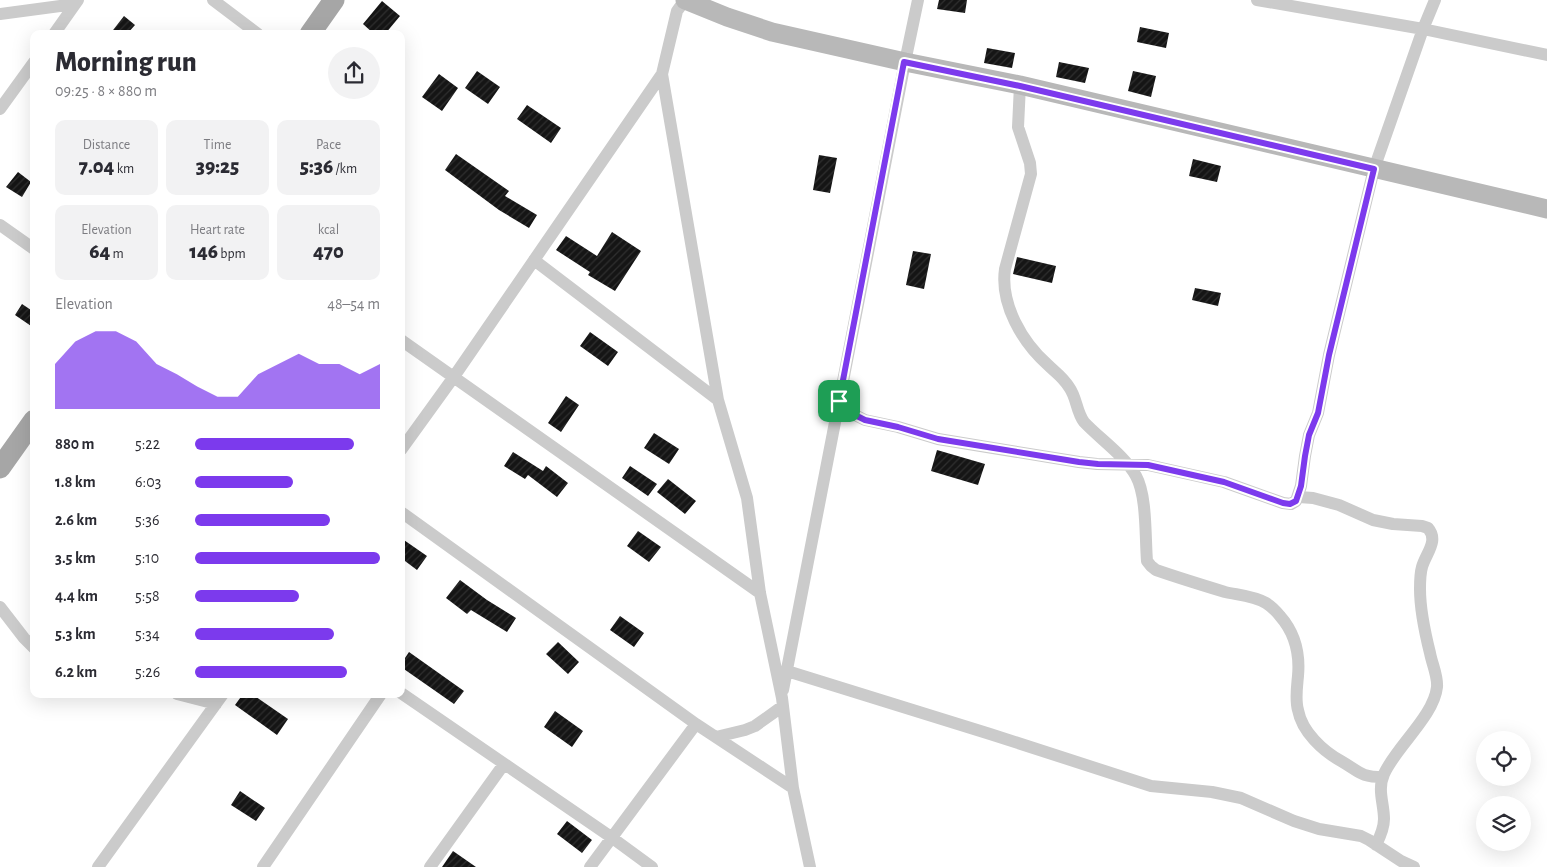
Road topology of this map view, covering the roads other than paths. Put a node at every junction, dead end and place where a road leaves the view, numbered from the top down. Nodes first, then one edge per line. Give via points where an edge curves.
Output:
1 (213, 0) edge
2 (334, 0) edge
3 (685, 0) edge
4 (707, 0) edge
5 (918, 0) edge
6 (1257, 0) edge
7 (1435, 0) edge
8 (77, 2) edge
9 (0, 14) edge
10 (726, 18) junction
11 (1423, 29) junction
12 (57, 30) edge
13 (253, 30) edge
14 (313, 30) edge
15 (1547, 55) edge
16 (904, 62) junction
17 (30, 68) edge
18 (662, 74) junction
19 (1020, 86) junction
20 (0, 109) edge
21 (1374, 169) junction
22 (1547, 210) edge
23 (0, 225) edge
24 (30, 247) edge
25 (534, 260) junction
26 (405, 343) edge
27 (453, 378) junction
28 (718, 400) junction
29 (839, 401) junction
30 (30, 425) edge
31 (405, 444) edge
32 (1127, 463) junction
33 (1, 465) edge
34 (1299, 497) junction
35 (405, 515) edge
36 (760, 593) junction
37 (0, 607) edge
38 (30, 644) edge
39 (787, 671) junction
40 (405, 696) edge
41 (378, 698) edge
42 (220, 699) edge
43 (782, 702) junction
44 (696, 724) junction
45 (716, 737) junction
46 (504, 764) junction
47 (1383, 777) junction
48 (793, 788) junction
49 (611, 837) junction
50 (1376, 844) junction
51 (98, 867) edge
52 (263, 867) edge
53 (430, 867) edge
54 (590, 867) edge
55 (652, 867) edge
56 (810, 867) edge
57 (1414, 867) edge

1 - 13 street
2 - 14 main road
3 - 10 main road
3 - 18 street via 677,11
4 - 10 main road
5 - 16 street
6 - 11 street
7 - 11 street
8 - 9 street
8 - 12 street
10 - 16 main road via 772,32
11 - 15 street
11 - 21 street
16 - 19 main road
16 - 29 street
17 - 20 street
18 - 25 street
18 - 28 street
19 - 21 main road
19 - 32 street via 1018,127 1032,169 1003,283 1011,311 1028,344 1071,388 1084,422
21 - 22 main road
21 - 34 street via 1318,413 1309,435
23 - 24 street
25 - 27 street
25 - 28 street
26 - 27 street
27 - 31 street
27 - 36 street
28 - 36 street via 747,498
29 - 32 street via 865,420 938,439 1079,462
29 - 39 street
30 - 33 main road
32 - 34 street via 1215,480 1283,503 1290,504
32 - 47 street via 1136,476 1144,502 1147,561 1150,566 1258,600 1274,609 1297,646 1297,708 1304,726 1322,748 1358,773
34 - 47 street via 1339,505 1373,520 1422,526 1428,528 1433,536 1422,567 1420,596 1438,685 1429,707
35 - 44 street
36 - 43 street
37 - 38 street
39 - 43 street
39 - 50 street via 1151,786 1242,798 1294,821 1361,836
40 - 46 street
41 - 52 street
42 - 51 street
43 - 45 street via 755,726
43 - 48 street
44 - 45 street
44 - 49 street
45 - 48 street
46 - 49 street
46 - 53 street
47 - 50 street via 1380,788 1384,821
48 - 56 street
49 - 54 street
49 - 55 street
50 - 57 street

